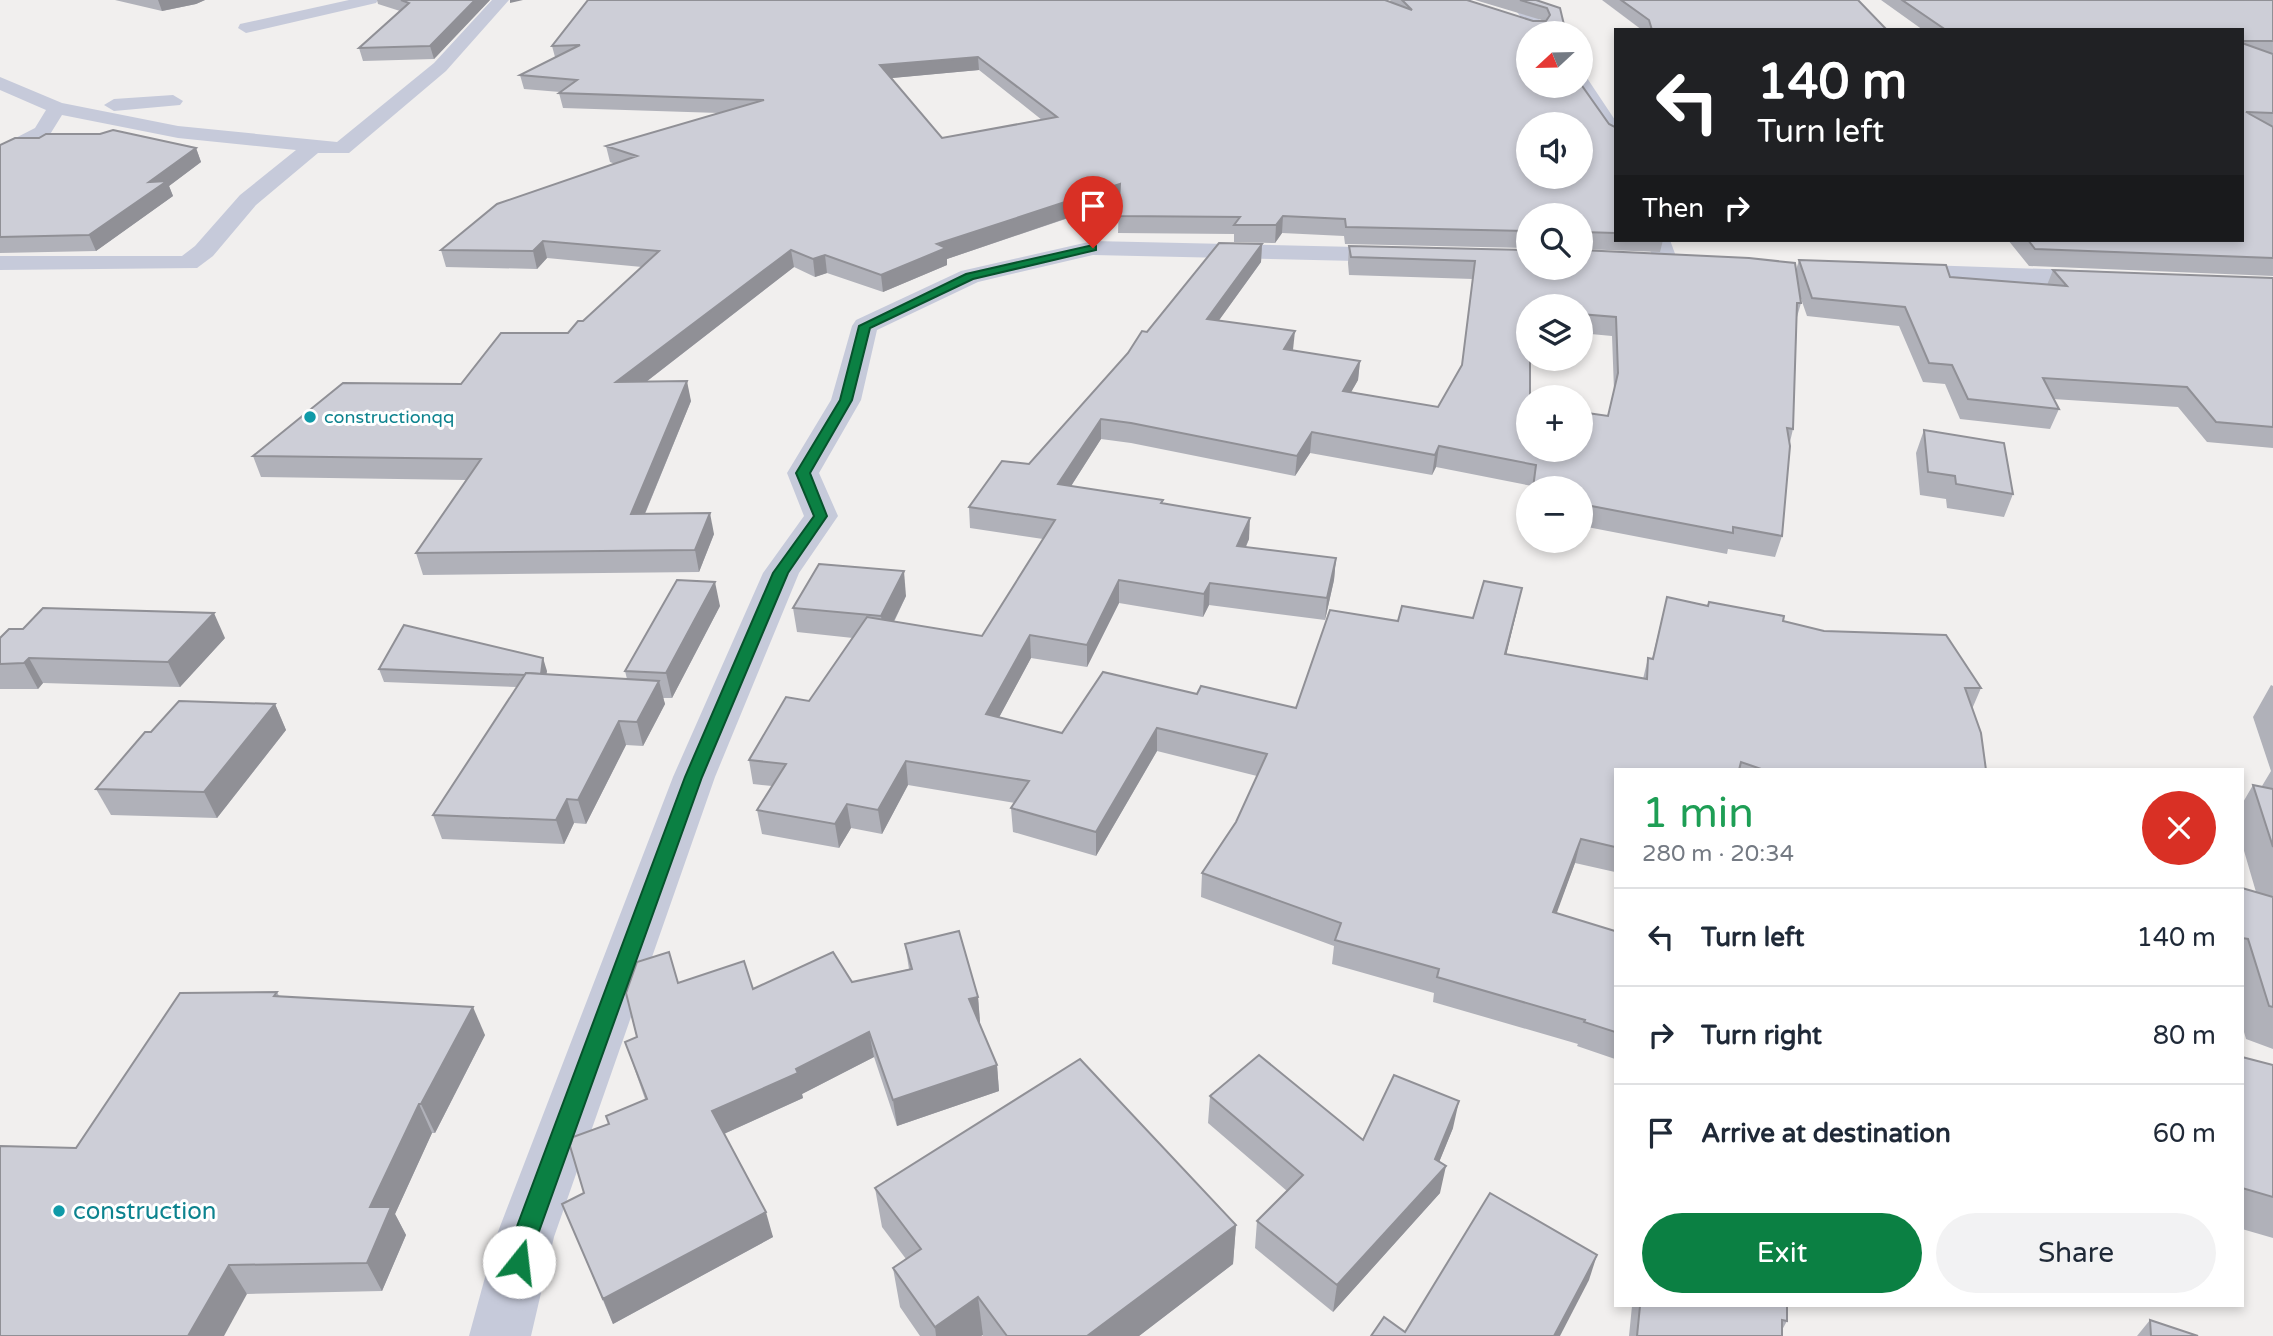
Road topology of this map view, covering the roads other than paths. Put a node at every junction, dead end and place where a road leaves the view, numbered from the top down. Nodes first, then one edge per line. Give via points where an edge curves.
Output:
1 (370, 0) edge
2 (502, 0) edge
3 (1516, 0) edge
4 (1513, 19) edge
5 (1518, 21) edge
6 (1533, 21) edge
7 (246, 27) dead end
8 (0, 83) edge
9 (1591, 98) edge
10 (173, 102) dead end
11 (12, 108) dead end
12 (57, 108) junction
13 (1614, 133) edge
14 (314, 146) junction
15 (0, 154) edge
16 (1670, 255) edge
17 (1433, 256) edge
18 (1636, 261) edge
19 (0, 263) edge
20 (1873, 271) edge
21 (2121, 280) edge
22 (500, 1336) edge

1 - 7 street
2 - 14 street via 440,67 342,149
3 - 6 street
4 - 5 street
8 - 12 street
9 - 13 street
10 - 12 street
11 - 12 street
12 - 14 street via 178,132
12 - 15 street via 42,132
14 - 19 street via 248,200 188,263
16 - 18 street
17 - 22 street via 1093,248 970,276 865,326 846,400 803,473 821,516 781,573 694,777 525,1237
20 - 21 street

